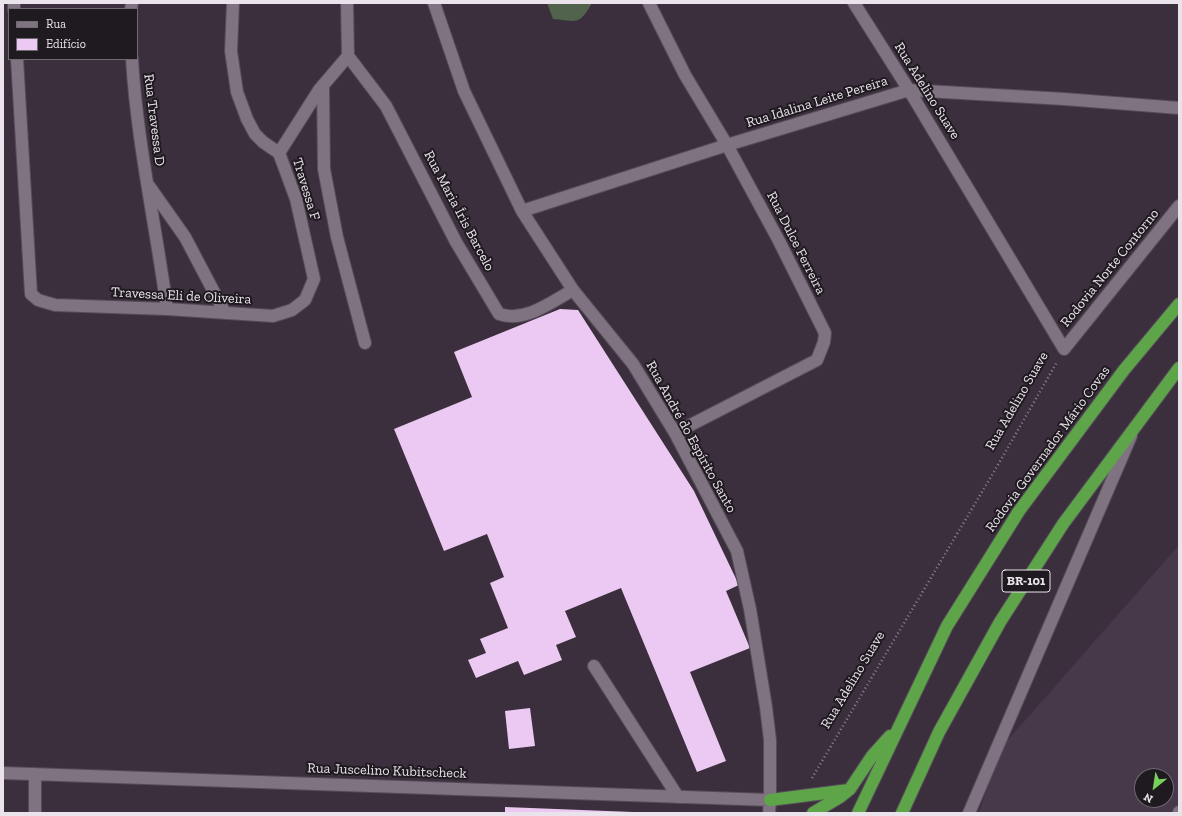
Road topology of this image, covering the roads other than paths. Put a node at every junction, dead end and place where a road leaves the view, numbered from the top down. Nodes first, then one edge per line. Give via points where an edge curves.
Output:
1 (233, 3) edge
2 (347, 3) edge
3 (434, 3) edge
4 (650, 3) edge
5 (854, 3) edge
6 (348, 56) junction
7 (17, 60) edge
8 (132, 60) edge
9 (323, 85) junction
10 (909, 90) junction
11 (1179, 108) edge
12 (727, 145) junction
13 (279, 154) junction
14 (147, 184) junction
15 (1179, 206) edge
16 (522, 211) junction
17 (314, 279) joint
18 (573, 290) junction
19 (1179, 304) edge
20 (167, 310) junction
21 (225, 313) junction
22 (365, 343) dead end
23 (1064, 349) joint
24 (1179, 368) edge
25 (1137, 422) junction
26 (675, 433) junction
27 (594, 666) dead end
28 (899, 726) junction
29 (3, 773) edge
30 (35, 774) junction
31 (850, 790) junction
32 (678, 797) junction
33 (770, 800) junction
34 (35, 813) edge
35 (769, 813) edge
36 (813, 813) edge
37 (858, 813) edge
38 (902, 813) edge
39 (969, 813) edge

1 - 13 street, Travessa F via 231,51 236,92 255,134
2 - 6 street
3 - 16 street, Rua André do Espírito Santo via 464,91
4 - 12 street, Rua Dulce Ferreira via 685,75
5 - 10 street, Rua Adelino Suave
6 - 9 street
6 - 18 street, Rua Maria Íris Barcelo via 386,106 456,242 499,314 518,317
7 - 20 street, Travessa Eli de Oliveira via 32,294 38,300 55,305
8 - 14 street, Rua Travessa D
9 - 13 street
9 - 22 street via 324,169 337,237
10 - 11 street, Rua Idalina Leite Pereira
10 - 12 street, Rua Idalina Leite Pereira
10 - 23 street, Rua Adelino Suave
12 - 16 street, Rua Idalina Leite Pereira
12 - 26 street, Rua Dulce Ferreira via 825,333 824,342 817,360
13 - 17 street, Travessa F via 296,199
14 - 20 street, Rua Travessa D
14 - 21 street, Rua Travessa D via 185,237
15 - 23 street, Rodovia Norte Contorno
16 - 18 street, Rua André do Espírito Santo
17 - 21 street, Travessa Eli de Oliveira via 305,300 292,310 273,316
18 - 26 street, Rua André do Espírito Santo via 633,364
19 - 28 highway, Rodovia Governador Mário Covas / BR-101 via 1124,370 1019,511 947,626
20 - 21 street, Travessa Eli de Oliveira
24 - 25 highway, BR-101
25 - 38 highway, BR-101 via 1063,524 1000,622 939,732
25 - 39 street
26 - 33 street, Rua André do Espírito Santo via 737,550 750,608 766,707 770,740
27 - 32 street
28 - 31 highway via 872,756
28 - 37 highway, Rodovia Governador Mário Covas / BR-101
29 - 30 street, Rua Juscelino Kubitscheck
30 - 32 street, Rua Juscelino Kubitscheck
30 - 34 street
31 - 33 highway
31 - 36 highway
32 - 33 street, Rua Juscelino Kubitscheck
33 - 35 street, Rua André do Espírito Santo

